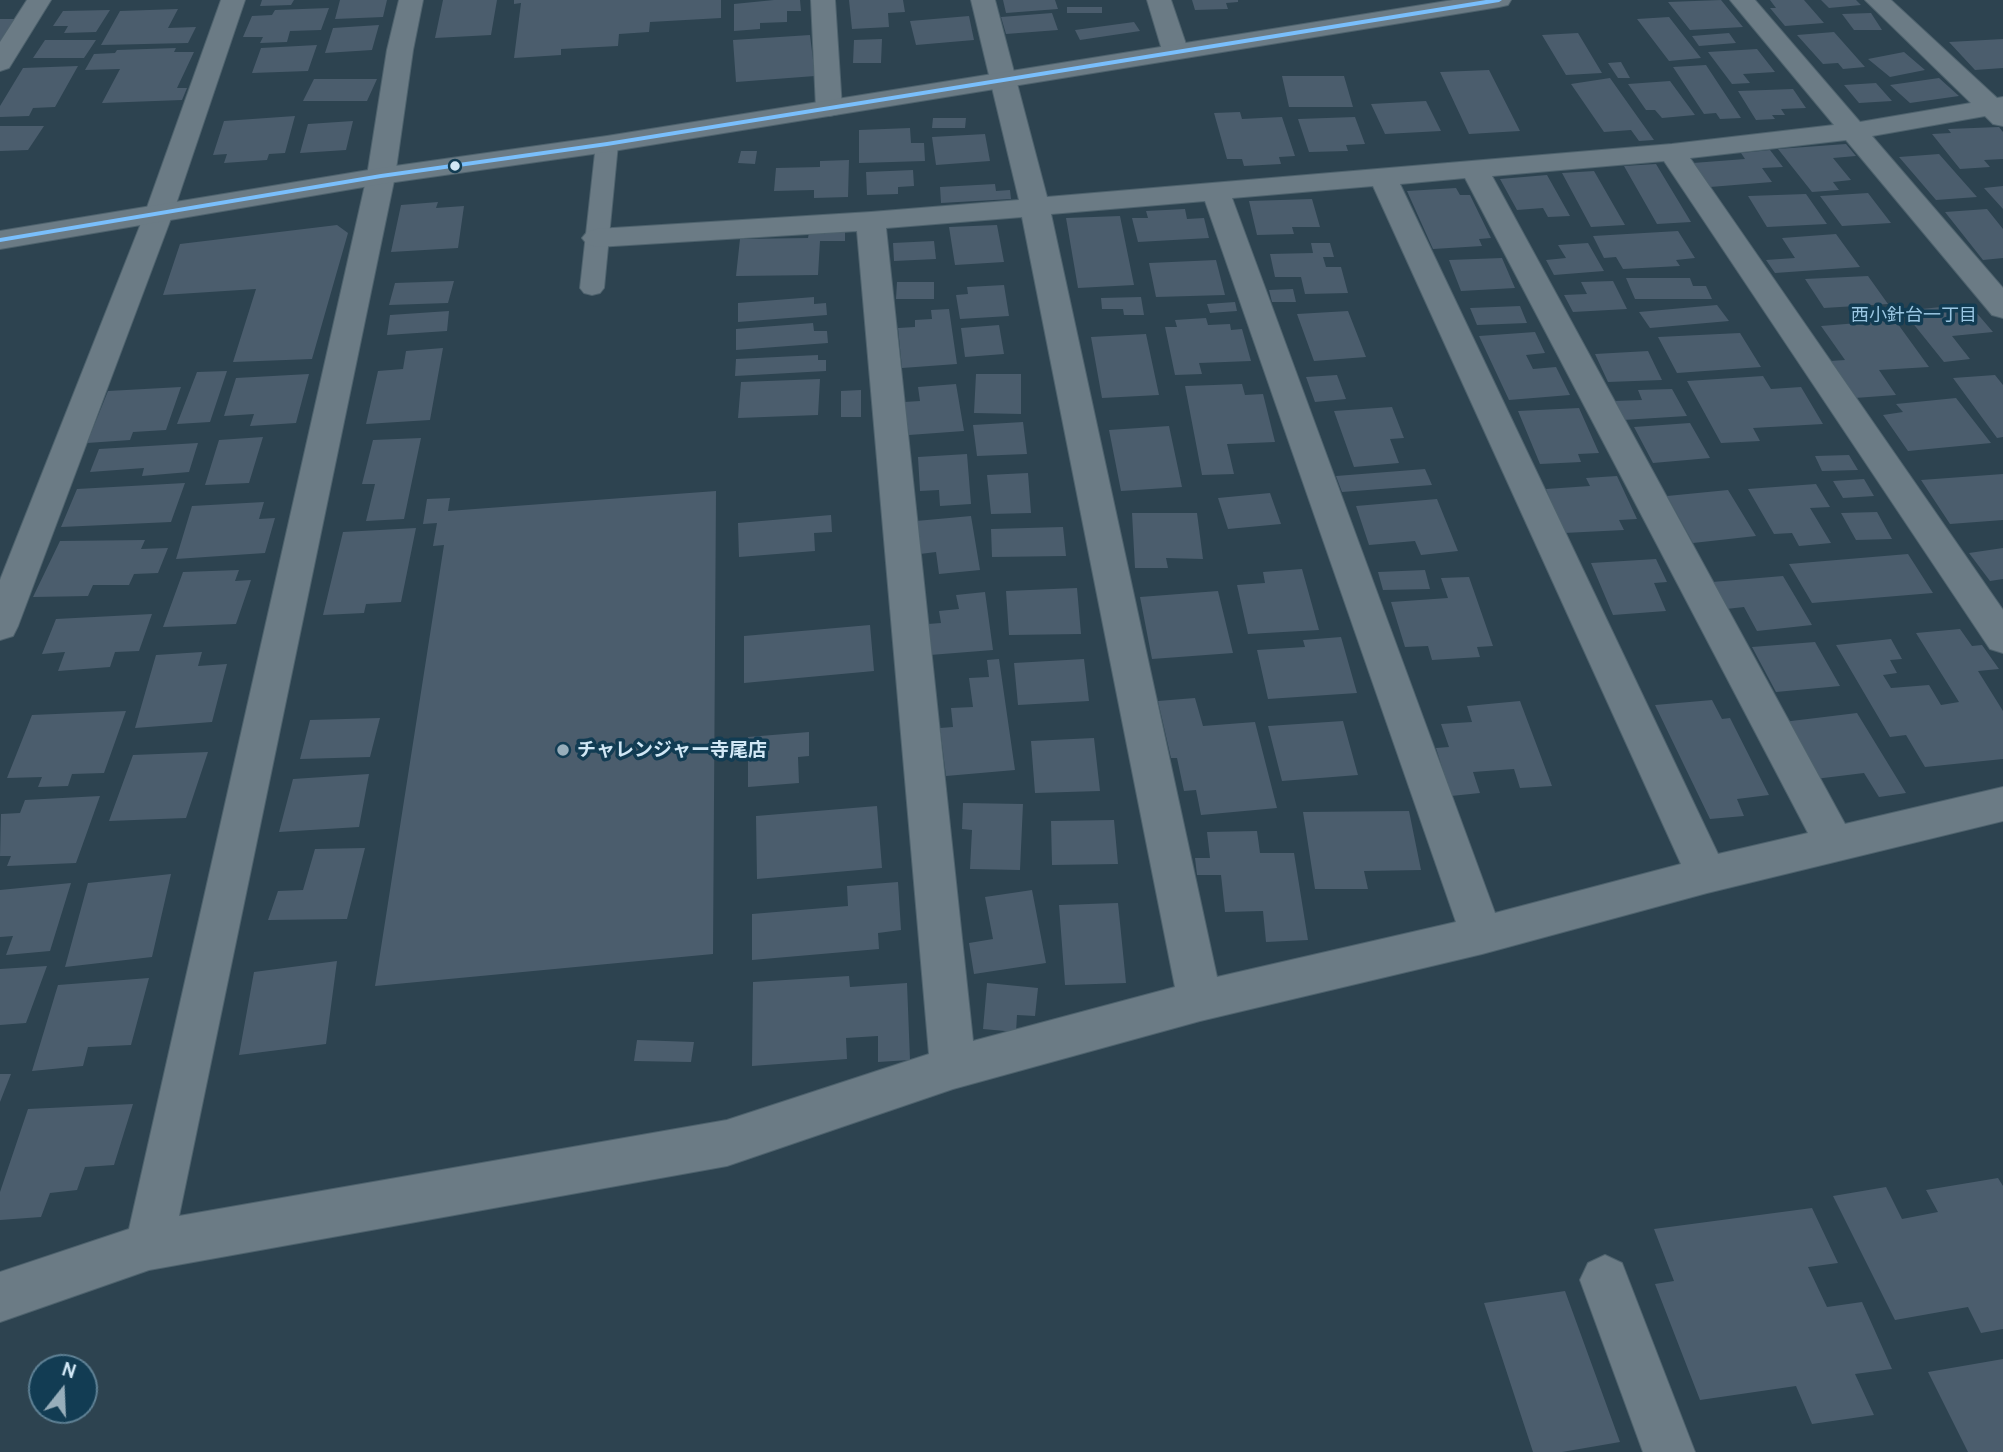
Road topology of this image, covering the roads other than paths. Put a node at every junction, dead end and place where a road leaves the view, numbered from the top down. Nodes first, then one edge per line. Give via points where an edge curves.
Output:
1 (39, 0) edge
2 (233, 0) edge
3 (411, 0) edge
4 (823, 0) edge
5 (984, 0) edge
6 (1159, 0) edge
7 (1499, 0) edge
8 (1742, 0) edge
9 (1877, 0) edge
10 (1175, 50) junction
11 (0, 63) edge
12 (1001, 79) junction
13 (830, 108) junction
14 (1999, 110) edge
15 (1856, 131) junction
16 (607, 144) junction
17 (1672, 152) junction
18 (1474, 169) junction
19 (381, 176) junction
20 (1382, 178) junction
21 (1215, 190) junction
22 (1035, 208) junction
23 (159, 213) junction
24 (872, 221) junction
25 (597, 238) junction
26 (0, 240) edge
27 (592, 288) dead end
28 (2003, 307) edge
29 (0, 625) edge
30 (2003, 639) edge
31 (2003, 804) edge
32 (1835, 844) junction
33 (1707, 875) junction
34 (1482, 935) junction
35 (1200, 1001) junction
36 (953, 1068) junction
37 (149, 1246) junction
38 (1605, 1280) dead end
39 (0, 1297) edge
40 (1669, 1452) edge

1 - 11 street
2 - 23 street
3 - 19 street
4 - 13 street
5 - 12 street
6 - 10 street
7 - 10 street
8 - 15 street
9 - 14 street
10 - 12 street
12 - 13 street
12 - 22 street
13 - 16 street
14 - 15 street
15 - 17 street
15 - 28 street
16 - 19 street
16 - 25 lane
17 - 18 street
17 - 30 street
18 - 20 street
18 - 32 street
19 - 23 street
19 - 37 street
20 - 21 street
20 - 33 street
21 - 22 street
21 - 34 street
22 - 24 street
22 - 35 street
23 - 26 street
23 - 29 street
24 - 25 street
24 - 36 street
25 - 27 lane
31 - 32 street
32 - 33 street
33 - 34 street
34 - 35 street
35 - 36 street
36 - 37 street via 727,1143
37 - 39 street
38 - 40 street

